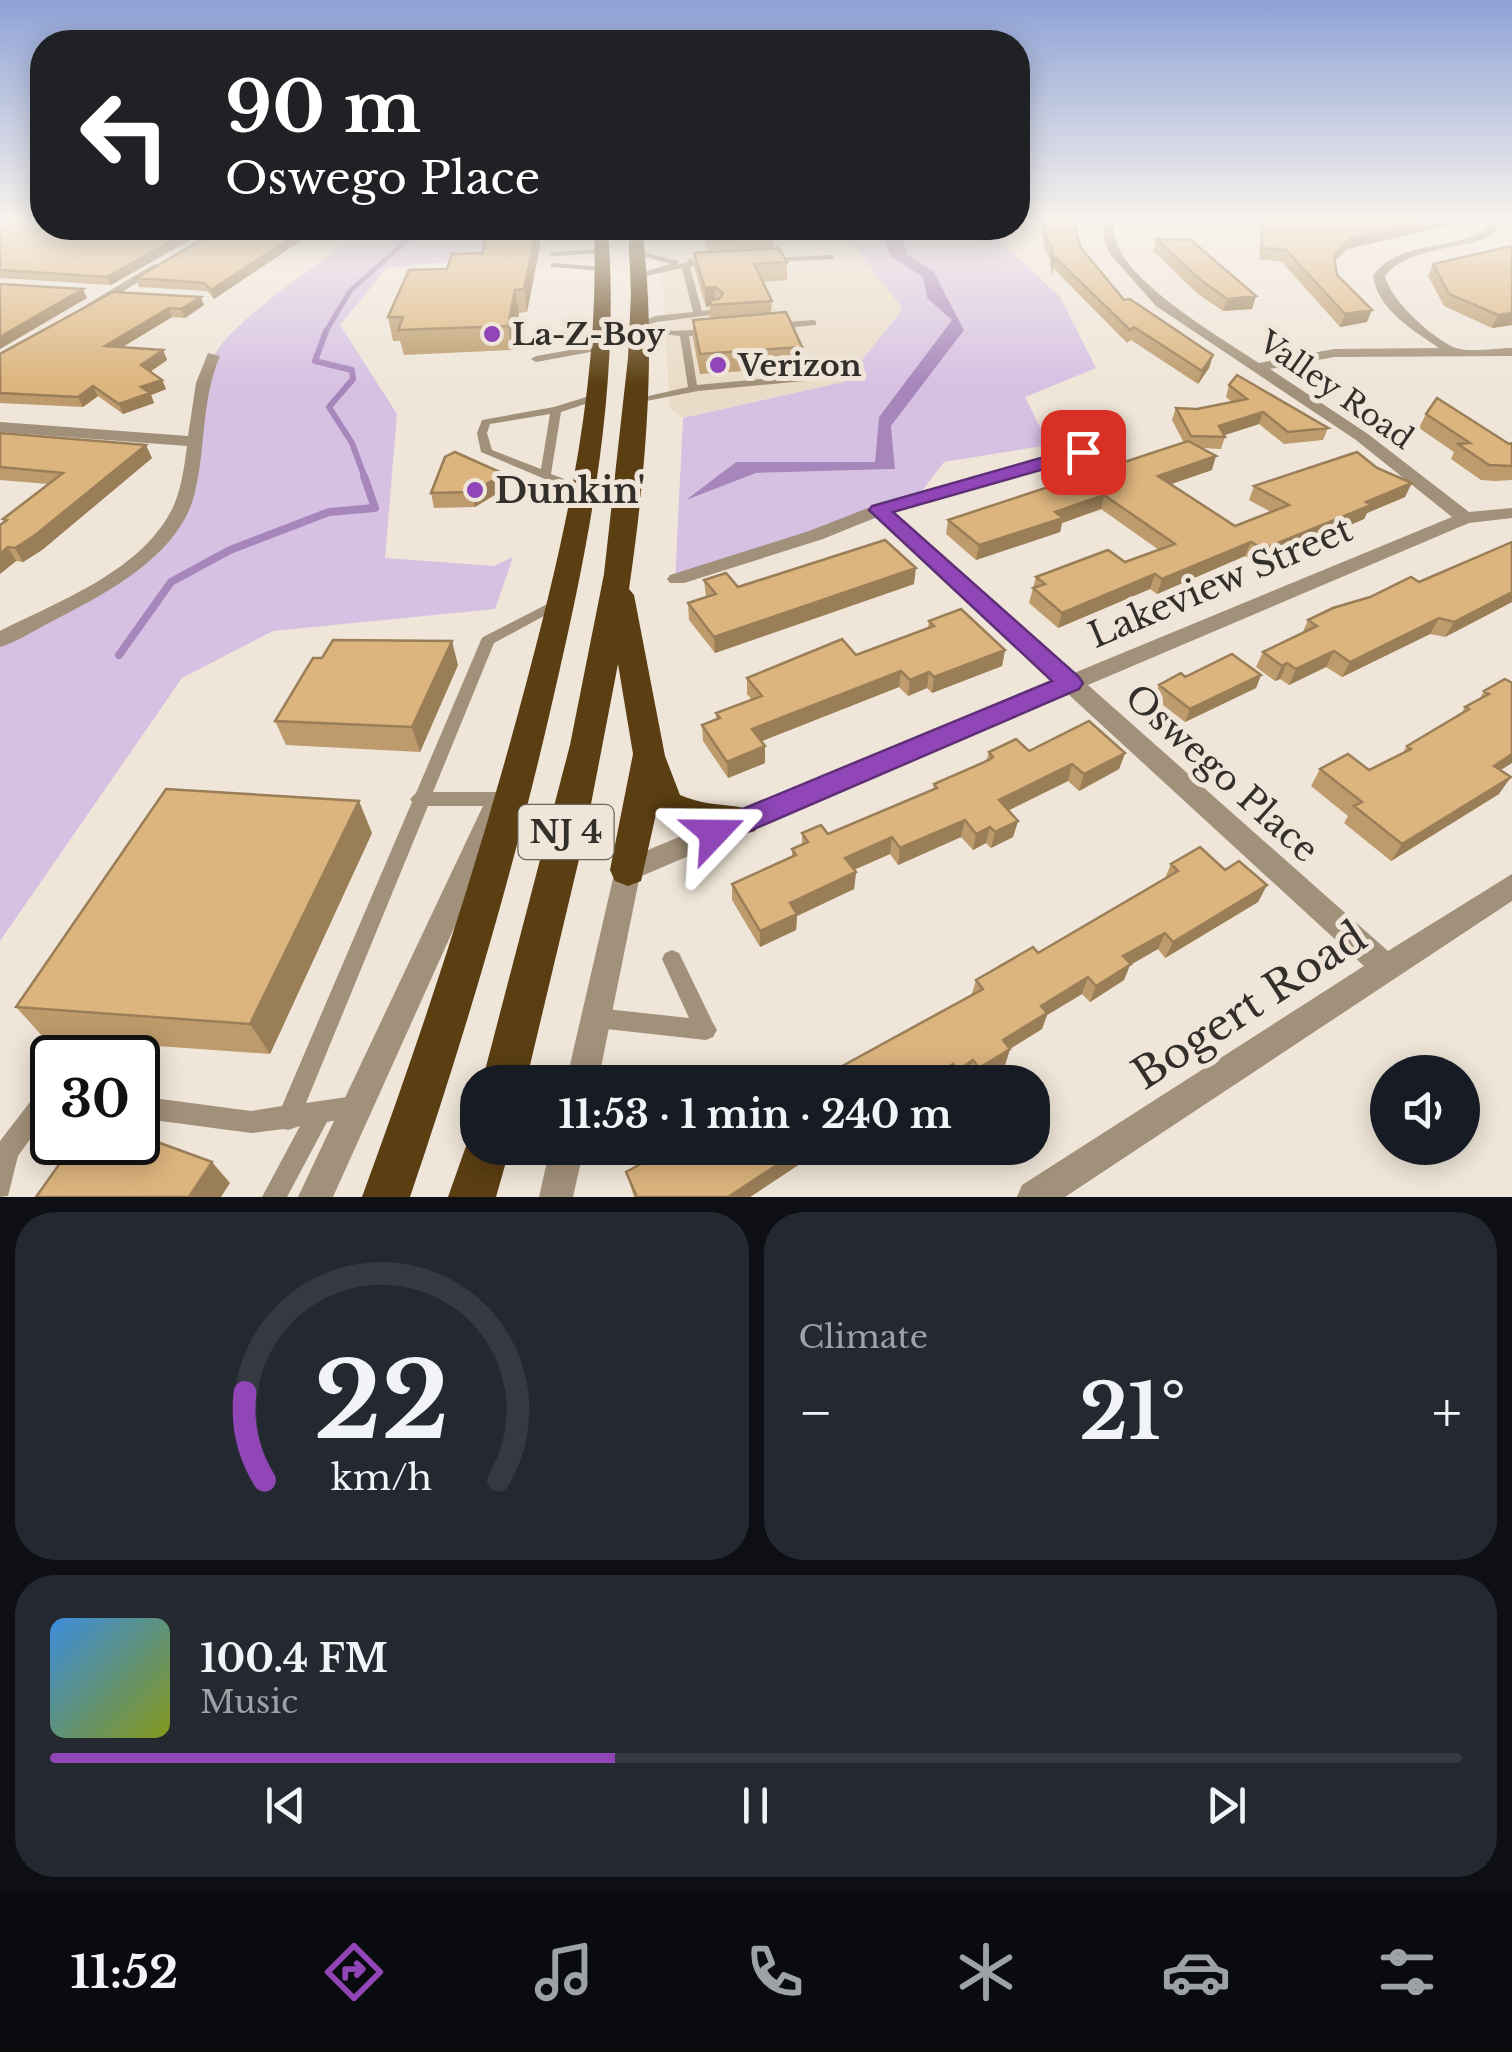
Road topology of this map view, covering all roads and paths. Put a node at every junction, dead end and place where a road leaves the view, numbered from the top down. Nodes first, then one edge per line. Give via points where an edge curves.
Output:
1 (145, 274) edge
2 (604, 274) edge
3 (647, 274) edge
4 (688, 274) edge
5 (1131, 274) edge
6 (1378, 274) edge
7 (640, 276) joint
8 (95, 291) dead end
9 (114, 292) junction
10 (132, 294) edge
11 (81, 311) edge
12 (716, 312) edge
13 (698, 314) junction
14 (812, 323) dead end
15 (639, 326) junction
16 (758, 328) edge
17 (722, 330) edge
18 (684, 334) junction
19 (604, 347) junction
20 (1454, 352) junction
21 (1512, 352) edge
22 (214, 356) dead end
23 (536, 359) dead end
24 (1259, 367) junction
25 (827, 372) dead end
26 (693, 389) junction
27 (600, 396) junction
28 (636, 402) junction
29 (556, 410) junction
30 (0, 426) edge
31 (1106, 435) dead end
32 (197, 442) junction
33 (546, 473) junction
34 (586, 492) junction
35 (879, 510) junction
36 (1512, 512) edge
37 (1465, 518) junction
38 (617, 578) junction
39 (677, 579) dead end
40 (562, 600) junction
41 (0, 640) edge
42 (1070, 683) junction
43 (531, 727) junction
44 (649, 754) junction
45 (419, 798) junction
46 (498, 800) junction
47 (743, 821) junction
48 (628, 870) junction
49 (1512, 886) edge
50 (672, 959) dead end
51 (1386, 967) junction
52 (596, 1018) junction
53 (508, 1065) edge
54 (586, 1065) edge
55 (356, 1107) junction
56 (160, 1110) edge
57 (320, 1112) junction
58 (288, 1119) junction
59 (30, 1121) edge
60 (481, 1165) edge
61 (563, 1165) edge
62 (0, 1188) edge
63 (274, 1197) edge
64 (315, 1197) edge
65 (386, 1197) edge
66 (472, 1197) edge
67 (556, 1197) edge
68 (1034, 1197) edge

1 - 9 street
2 - 19 highway, NJ 4
3 - 7 lane
4 - 13 lane
5 - 24 street, Valley Road via 1179,318
6 - 20 street via 1386,300
7 - 15 highway, NJ 4
8 - 9 street
9 - 10 street
9 - 11 street
12 - 13 lane
13 - 15 lane
14 - 16 lane
15 - 18 lane
15 - 28 highway, NJ 4
17 - 18 lane
18 - 26 lane
19 - 23 lane
19 - 27 highway, NJ 4
20 - 21 street
20 - 24 street via 1334,353
22 - 32 street via 201,388
24 - 37 street, Valley Road
25 - 26 lane
26 - 28 lane
27 - 29 lane
27 - 34 highway, NJ 4
28 - 38 highway, NJ 4
29 - 33 lane
29 - 33 lane via 486,422 482,433 487,452
30 - 32 street
31 - 35 street via 1117,442
32 - 41 street via 186,500 158,540 99,585
33 - 34 lane
34 - 40 highway, NJ 4
35 - 39 street
35 - 42 street, Oswego Place
36 - 37 street, Lakeview Street
37 - 42 street, Lakeview Street
38 - 44 highway
38 - 53 highway, NJ 4 via 554,893
40 - 43 highway, NJ 4
40 - 45 lane via 488,640
42 - 47 street, Lakeview Street
42 - 51 street, Oswego Place
43 - 46 highway
43 - 65 highway, NJ 4 via 426,1085
44 - 47 highway via 666,804 702,820
44 - 48 highway
45 - 46 lane
45 - 58 lane
46 - 55 street
47 - 48 street, Lakeview Street
48 - 52 street
49 - 51 street, Bogert Road
50 - 52 lane via 706,1030
51 - 68 street, Bogert Road
52 - 54 street
55 - 57 lane
55 - 64 street
56 - 58 lane via 251,1122
57 - 58 lane
57 - 63 lane
59 - 62 lane via 7,1151
60 - 66 highway
61 - 67 street

